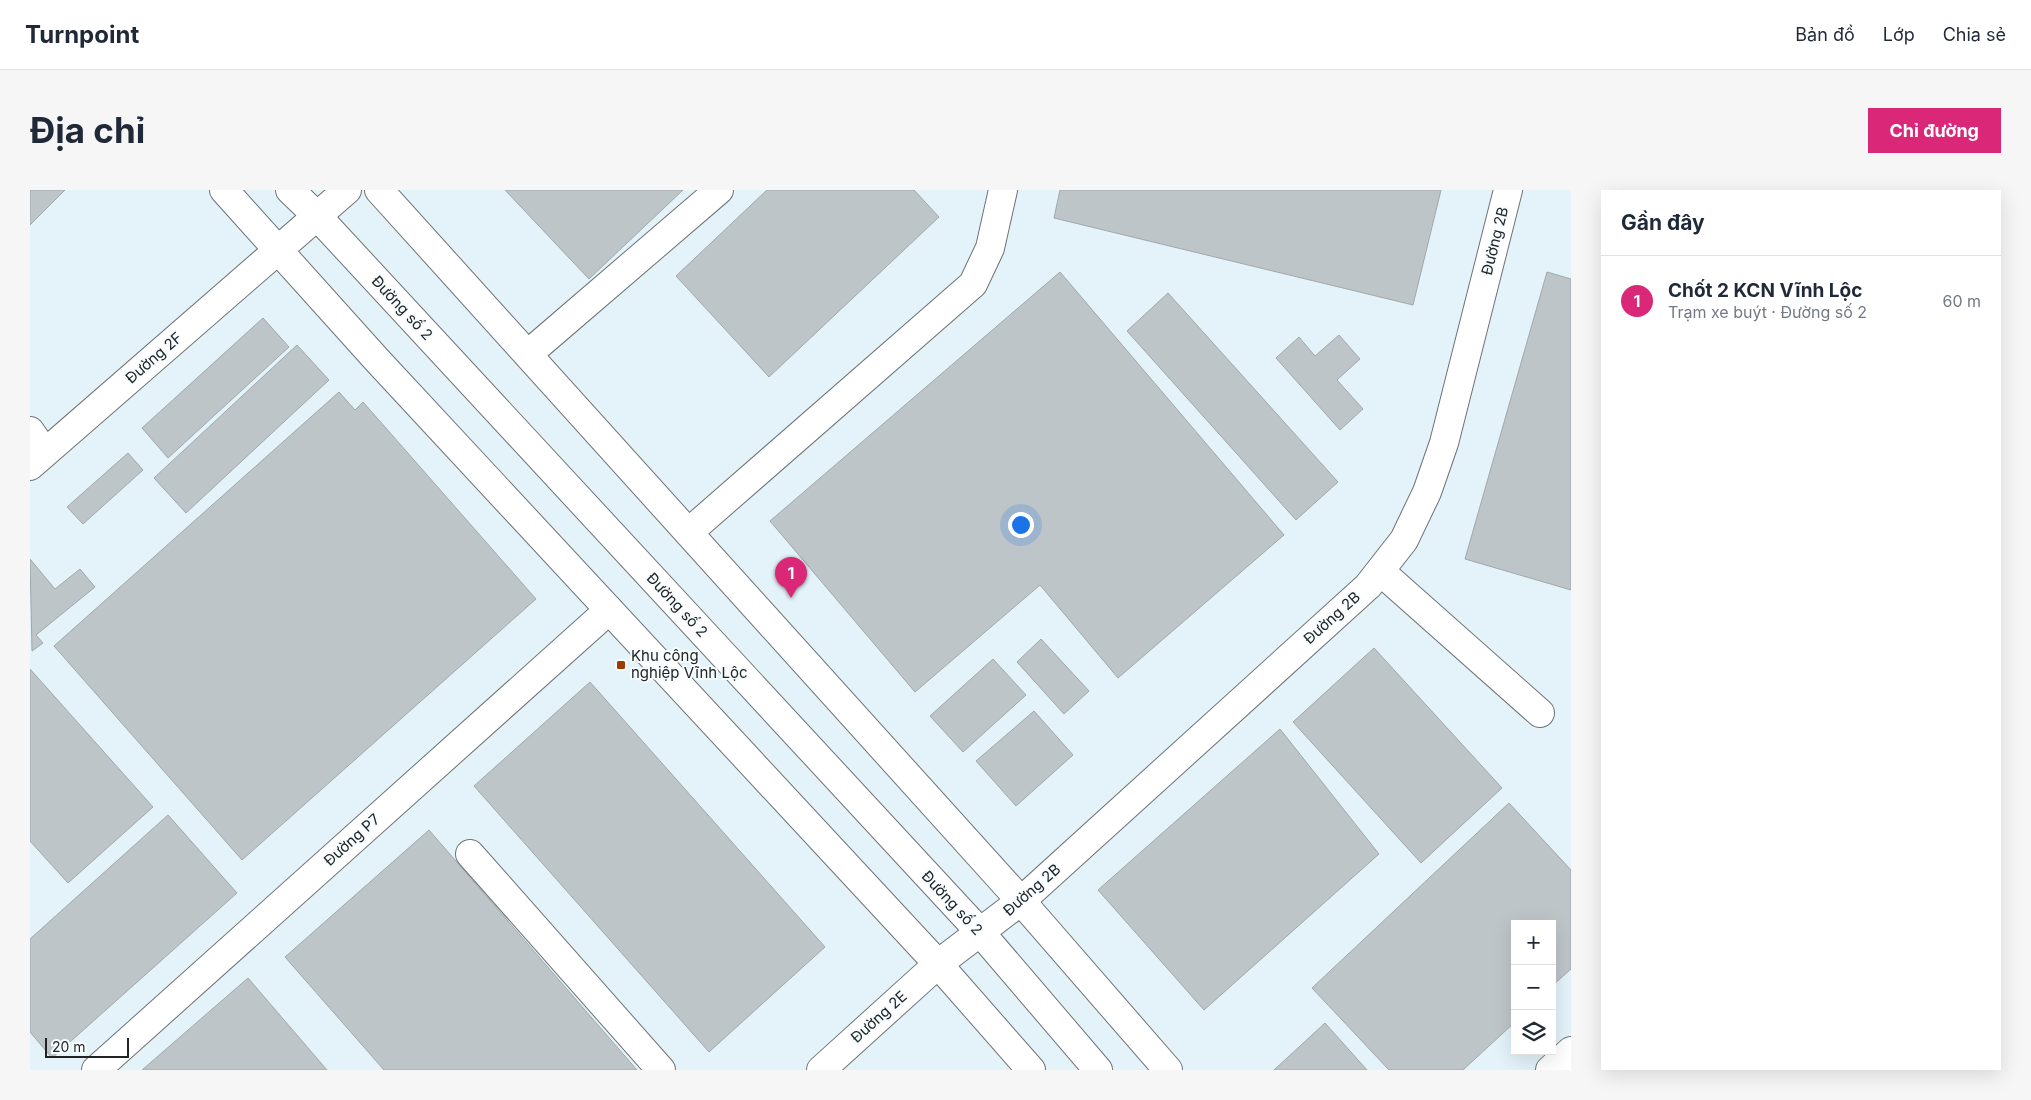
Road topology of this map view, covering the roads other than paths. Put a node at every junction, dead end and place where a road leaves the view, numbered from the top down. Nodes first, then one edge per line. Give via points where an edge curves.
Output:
1 (224, 190) edge
2 (290, 190) edge
3 (347, 190) edge
4 (379, 190) edge
5 (719, 190) edge
6 (1004, 190) edge
7 (1508, 190) edge
8 (318, 217) junction
9 (279, 250) junction
10 (528, 354) junction
11 (35, 450) edge
12 (689, 532) junction
13 (1380, 570) junction
14 (609, 610) junction
15 (1540, 713) dead end
16 (470, 854) dead end
17 (1021, 901) junction
18 (980, 932) junction
19 (938, 964) junction
20 (1571, 1051) edge
21 (96, 1070) edge
22 (661, 1070) edge
23 (821, 1070) edge
24 (1031, 1070) edge
25 (1098, 1070) edge
26 (1168, 1070) edge
27 (1550, 1070) edge

1 - 9 main road
2 - 8 main road, Đường số 2
3 - 8 main road, Đường 2F
4 - 10 main road
5 - 10 main road
6 - 12 main road via 990,248 973,284
7 - 13 main road, Đường 2B via 1444,443 1427,492 1404,540
8 - 9 main road, Đường 2F
8 - 18 main road, Đường số 2
9 - 11 main road, Đường 2F
9 - 14 main road
10 - 12 main road
12 - 17 main road
13 - 15 main road
13 - 17 main road, Đường 2B via 1368,586
14 - 19 main road
14 - 21 main road, Đường P7
16 - 22 main road
17 - 18 main road, Đường 2B
17 - 26 main road
18 - 19 main road, Đường 2B
18 - 25 main road, Đường số 2
19 - 23 main road, Đường 2E
19 - 24 main road
20 - 27 main road

